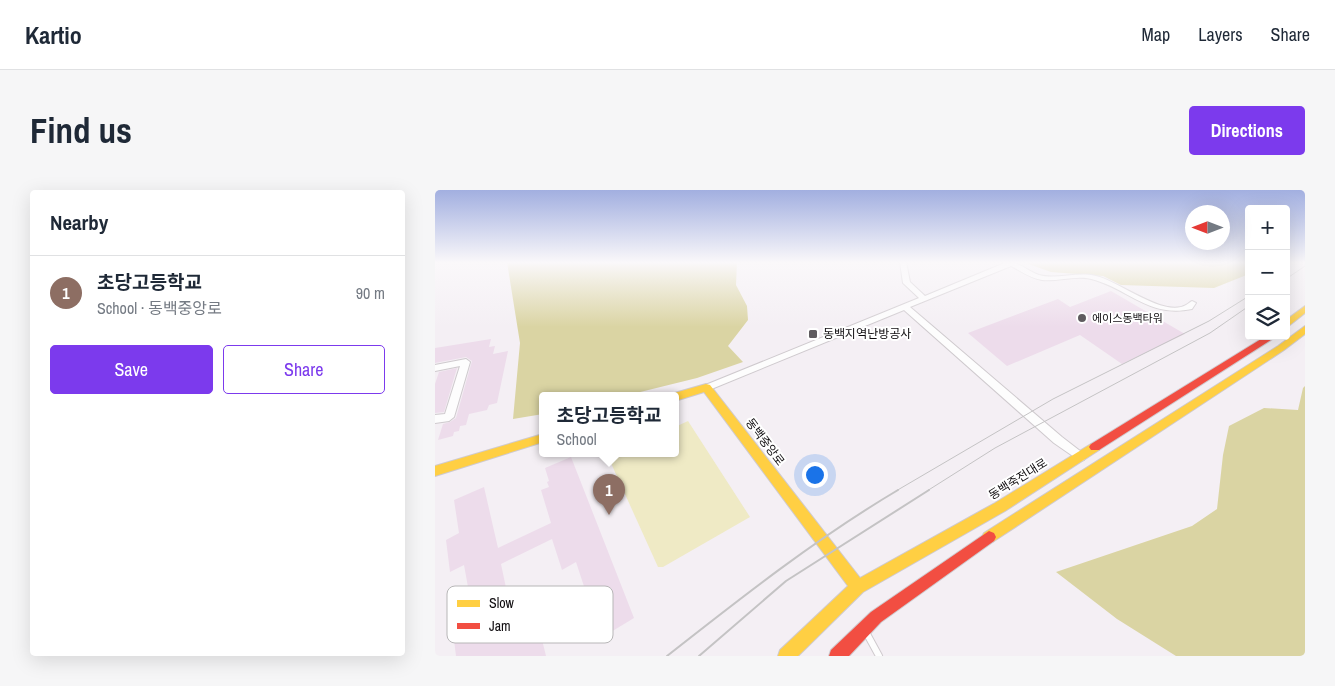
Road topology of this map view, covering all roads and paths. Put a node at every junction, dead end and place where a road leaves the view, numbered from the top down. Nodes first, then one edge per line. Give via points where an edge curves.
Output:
1 (908, 284) edge
2 (961, 284) edge
3 (1110, 284) edge
4 (924, 299) junction
5 (1192, 303) dead end
6 (905, 307) junction
7 (1305, 308) edge
8 (1290, 321) edge
9 (1305, 329) edge
10 (1267, 340) edge
11 (435, 368) edge
12 (706, 388) junction
13 (679, 396) edge
14 (435, 420) edge
15 (539, 439) edge
16 (1080, 457) junction
17 (435, 471) edge
18 (858, 587) junction
19 (864, 629) junction
20 (786, 656) edge
21 (837, 656) edge
22 (879, 656) edge

1 - 4 street
2 - 4 street
3 - 5 street via 1152,306 1178,311
4 - 6 street
6 - 12 street
6 - 16 street
7 - 8 main road
9 - 19 main road via 1281,348 1014,519 876,617
10 - 16 main road, 동백죽전대로
11 - 14 street via 466,362 449,416
12 - 13 main road
12 - 18 main road, 동백중앙로
15 - 17 main road
16 - 18 main road, 동백죽전대로 via 1000,507
18 - 20 main road, 동백죽전대로
19 - 21 main road
19 - 22 lane

